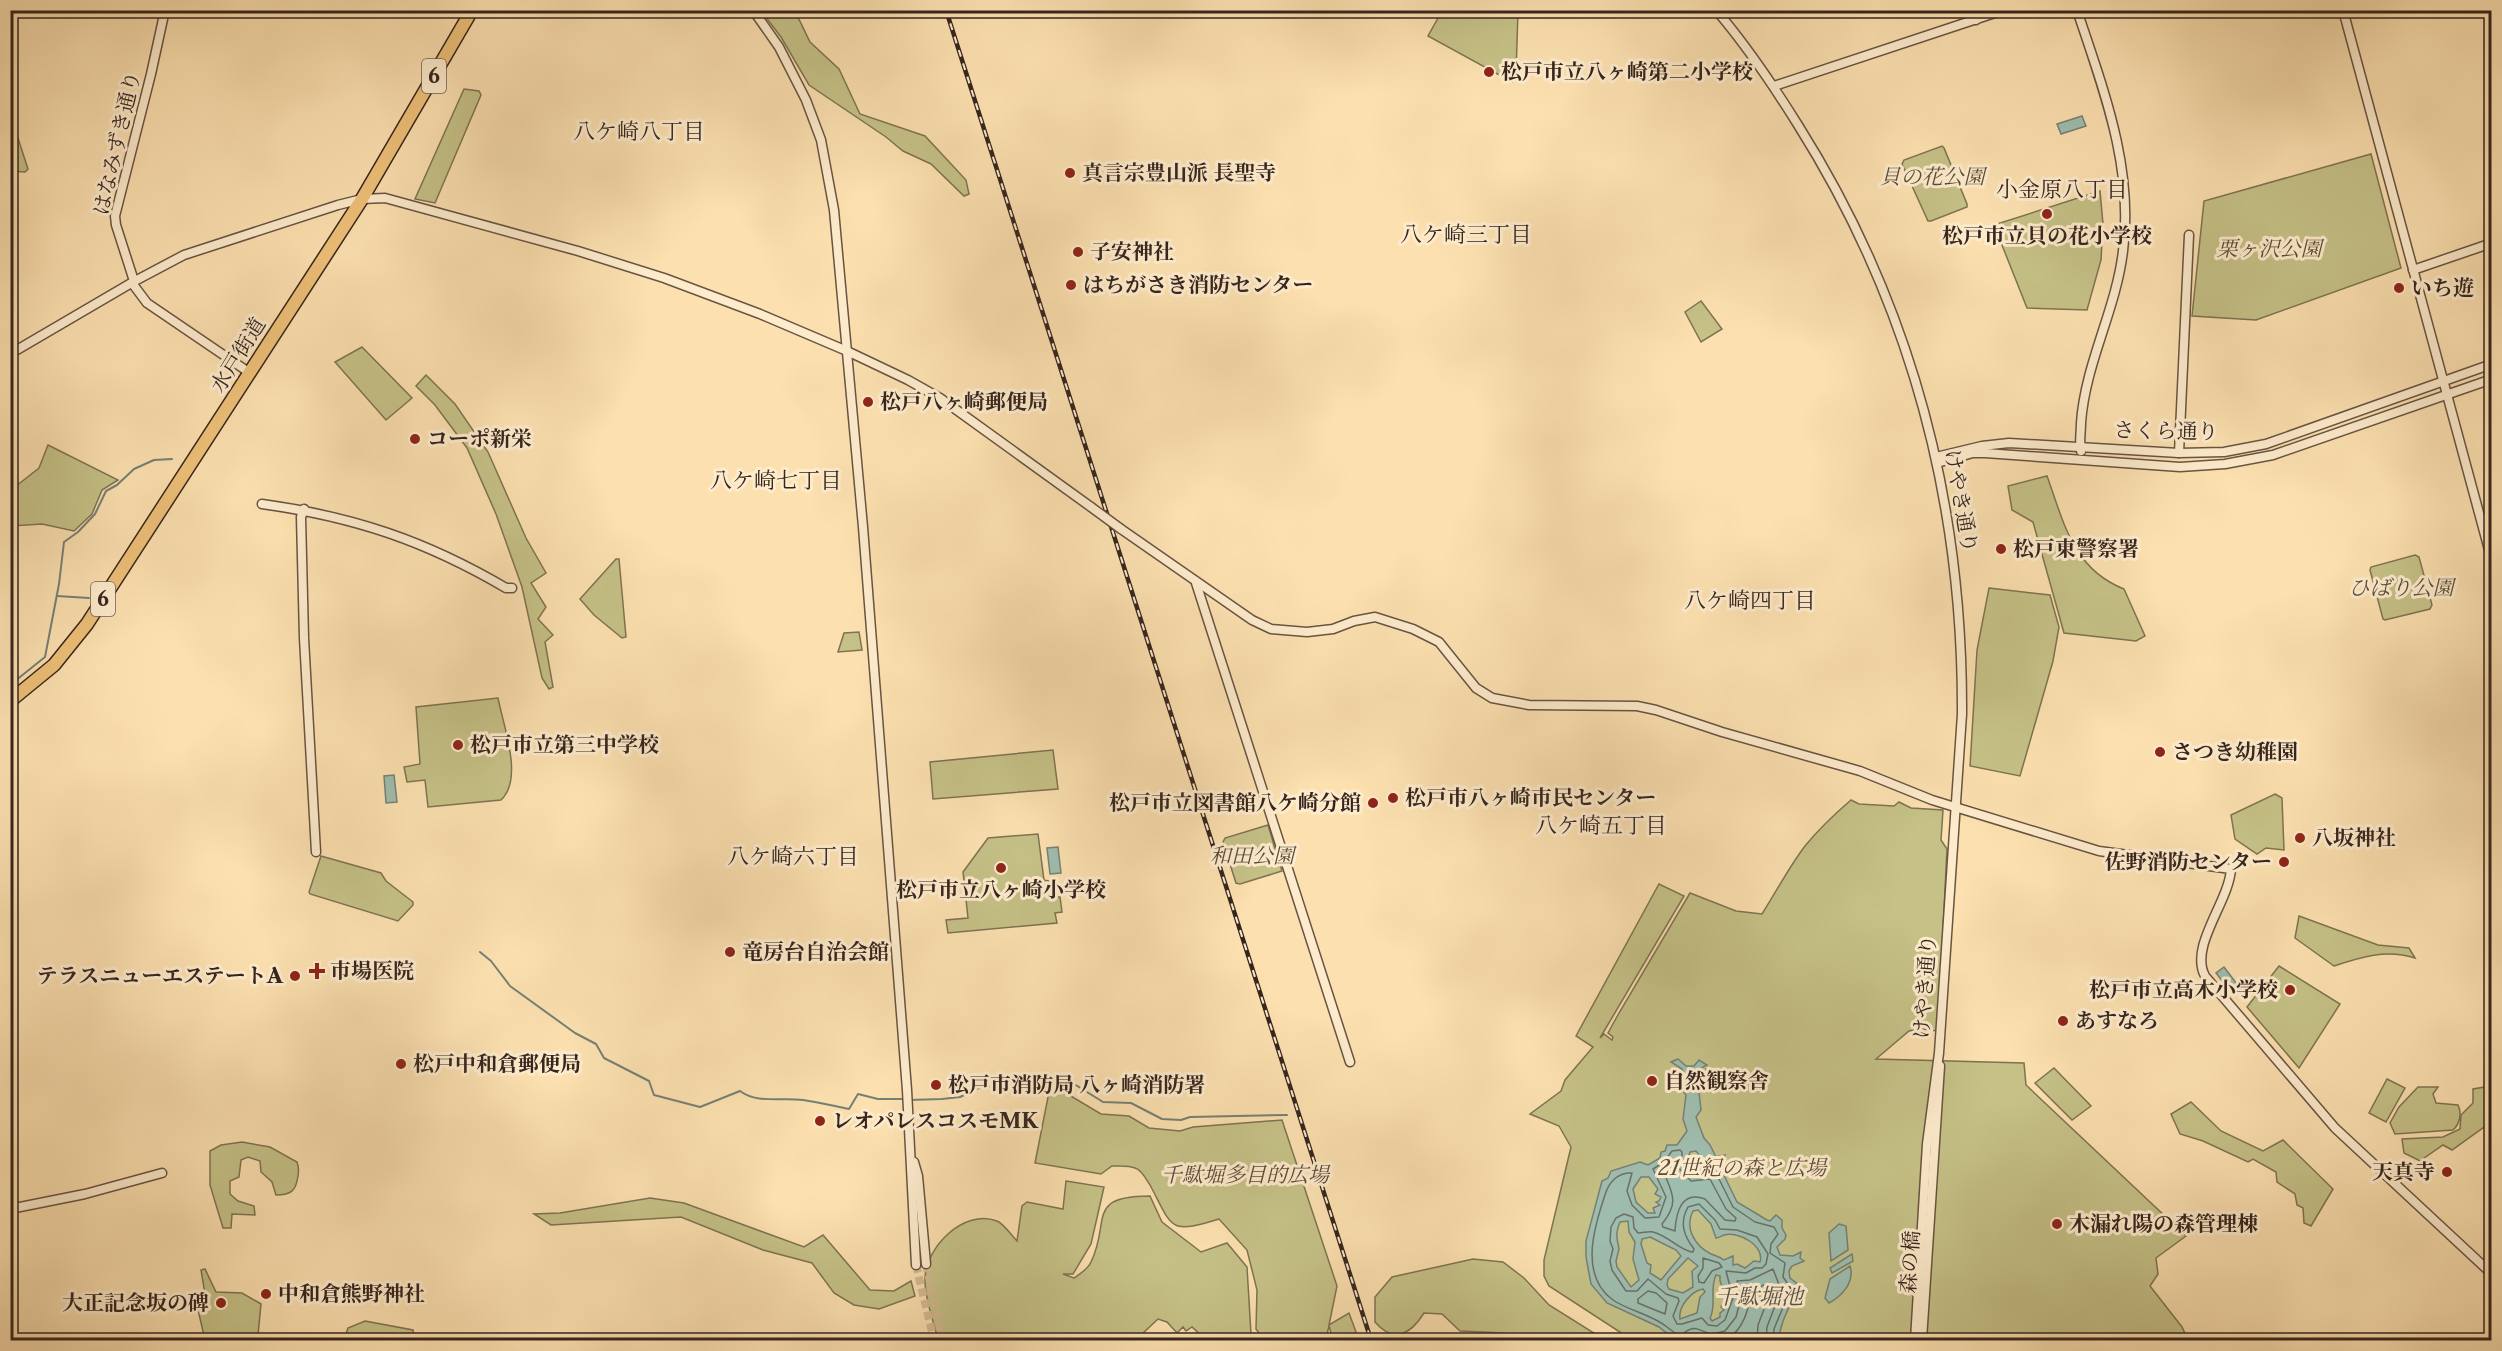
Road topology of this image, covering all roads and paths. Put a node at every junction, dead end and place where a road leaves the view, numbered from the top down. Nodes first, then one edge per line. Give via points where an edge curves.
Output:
1 (165, 10) edge
2 (472, 10) edge
3 (753, 10) edge
4 (1716, 10) edge
5 (1973, 10) edge
6 (2004, 10) edge
7 (2078, 10) edge
8 (2343, 10) edge
9 (1976, 20) junction
10 (1774, 86) junction
11 (362, 199) junction
12 (2189, 235) dead end
13 (2492, 243) edge
14 (2413, 270) junction
15 (133, 282) junction
16 (847, 351) junction
17 (10, 354) edge
18 (2492, 364) edge
19 (250, 373) junction
20 (2492, 379) edge
21 (2444, 381) junction
22 (2447, 394) junction
23 (2080, 446) junction
24 (2224, 452) junction
25 (2179, 453) junction
26 (1936, 460) junction
27 (2083, 460) junction
28 (2225, 464) junction
29 (262, 504) dead end
30 (304, 509) junction
31 (2492, 561) edge
32 (1196, 583) junction
33 (512, 588) dead end
34 (10, 701) edge
35 (1955, 808) junction
36 (316, 852) dead end
37 (1350, 1062) dead end
38 (911, 1150) junction
39 (162, 1173) dead end
40 (1929, 1187) joint
41 (10, 1209) edge
42 (926, 1264) tunnel mouth
43 (916, 1265) tunnel mouth
44 (2492, 1274) edge
45 (1919, 1340) edge

1 - 15 street, はなみずき通り via 115,216
2 - 11 highway, 水戸街道 / 6
3 - 16 street via 789,64 821,140 834,210
4 - 10 street, けやき通り
5 - 9 street
6 - 9 street
7 - 23 street via 2116,135 2125,216 2118,278 2084,394
8 - 14 street
9 - 10 street
10 - 26 street, けやき通り via 1830,178 1867,250 1906,351
11 - 15 street via 214,243
11 - 16 street via 385,198 609,260 709,294
11 - 19 highway, 水戸街道 / 6
12 - 25 street
13 - 14 street
14 - 21 street
15 - 17 street
15 - 19 street via 147,303
16 - 32 street, bridge via 940,398
16 - 38 street
18 - 21 street, さくら通り
19 - 34 highway, 水戸街道 / 6 via 87,624 54,664
20 - 22 street, さくら通り
21 - 22 street
21 - 24 street, さくら通り via 2266,444
22 - 28 street, さくら通り via 2273,454
22 - 31 street
23 - 25 street, さくら通り
23 - 26 street, さくら通り via 2009,443 1982,446
23 - 27 street
24 - 25 street, さくら通り
24 - 28 street
26 - 27 street, さくら通り via 1985,453
26 - 35 street, けやき通り via 1953,547 1962,660
27 - 28 street, さくら通り via 2180,467
29 - 30 street
30 - 33 street via 397,535
30 - 36 street via 304,638
32 - 35 street via 1271,629 1320,631 1375,617 1413,629 1439,642 1476,688 1492,698 1529,705 1637,706 1656,710 1860,771
32 - 37 street
35 - 40 street, けやき通り via 1940,1089
35 - 44 street via 2099,851 2231,869 2228,890 2201,950 2200,964 2205,976 2335,1128
38 - 42 street via 918,1176
38 - 43 street
39 - 41 street
40 - 45 street, 森の橋

